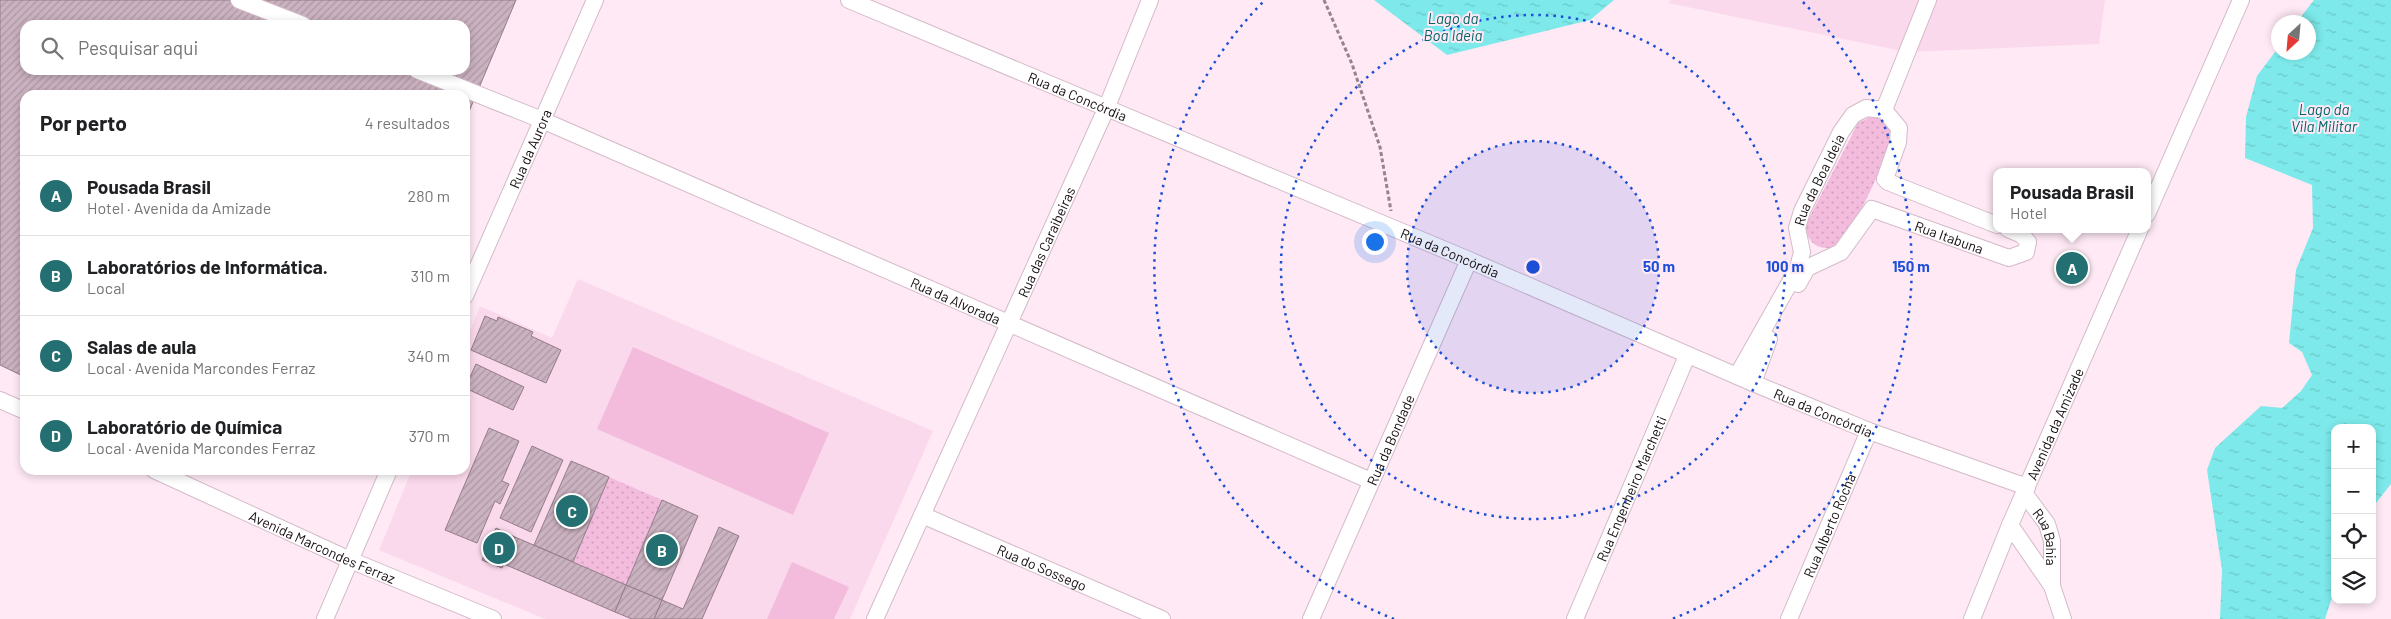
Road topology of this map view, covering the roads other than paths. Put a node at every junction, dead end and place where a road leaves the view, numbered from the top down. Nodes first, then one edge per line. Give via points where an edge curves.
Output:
1 (239, 0) edge
2 (595, 0) edge
3 (849, 0) edge
4 (1150, 0) edge
5 (1928, 0) edge
6 (2240, 0) edge
7 (290, 20) edge
8 (430, 75) edge
9 (467, 90) edge
10 (470, 91) edge
11 (1106, 109) junction
12 (1884, 110) junction
13 (542, 120) junction
14 (2151, 205) edge
15 (1993, 223) edge
16 (2017, 233) edge
17 (2138, 233) edge
18 (1469, 260) junction
19 (470, 285) edge
20 (1007, 323) junction
21 (1687, 356) junction
22 (1737, 376) junction
23 (1752, 383) junction
24 (0, 400) edge
25 (20, 409) edge
26 (1869, 430) junction
27 (165, 475) edge
28 (387, 475) edge
29 (1371, 481) junction
30 (2026, 490) junction
31 (922, 515) junction
32 (2010, 525) junction
33 (350, 560) junction
34 (2052, 586) junction
35 (325, 619) edge
36 (493, 619) edge
37 (875, 619) edge
38 (1162, 619) edge
39 (1310, 619) edge
40 (1574, 619) edge
41 (1789, 619) edge
42 (1972, 619) edge
43 (2063, 619) edge

1 - 7 street
2 - 13 street, Rua da Aurora
3 - 11 street, Rua da Concórdia
4 - 11 street, Rua das Caraibeiras
5 - 12 street
6 - 14 street
8 - 9 street, Rua da Alvorada
10 - 13 street, Rua da Alvorada
11 - 18 street, Rua da Concórdia
11 - 20 street, Rua das Caraibeiras
12 - 15 street, Rua Itabuna via 1899,128 1898,142 1885,179
12 - 22 street, Rua da Boa Ideia via 1866,108 1853,115 1841,132 1802,211 1797,228 1802,252 1798,268
13 - 19 street, Rua da Aurora
13 - 20 street, Rua da Alvorada
16 - 23 street, Rua Itabuna via 2028,242 2026,252 2009,258 1872,209 1841,252 1807,268 1766,344
17 - 30 street, Avenida da Amizade
18 - 21 street, Rua da Concórdia
18 - 29 street, Rua da Bondade
20 - 29 street, Rua da Alvorada
20 - 31 street, Rua das Caraibeiras
21 - 22 street, Rua da Concórdia
21 - 40 street, Rua Engenheiro Marchetti
22 - 23 street, Rua da Concórdia
23 - 26 street, Rua da Concórdia
24 - 25 street
26 - 30 street, Rua da Concórdia
26 - 41 street, Rua Alberto Rocha
27 - 33 street, Avenida Marcondes Ferraz
28 - 33 street
29 - 39 street, Rua da Bondade
30 - 32 street, Avenida da Amizade
30 - 34 street, Rua Bahia via 2050,532
31 - 37 street, Rua das Caraibeiras
31 - 38 street, Rua do Sossego
32 - 34 street, Rua Bahia
32 - 42 street, Avenida da Amizade
33 - 35 street
33 - 36 street, Avenida Marcondes Ferraz
34 - 43 street, Rua Bahia

